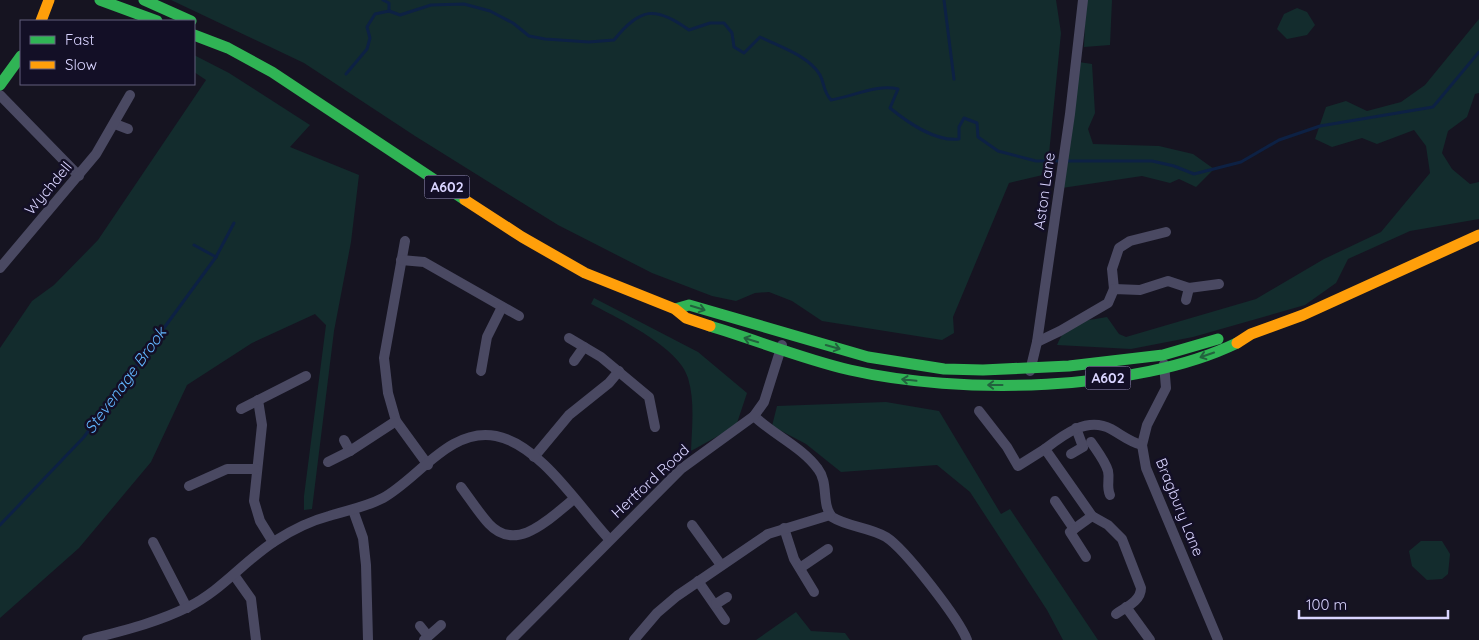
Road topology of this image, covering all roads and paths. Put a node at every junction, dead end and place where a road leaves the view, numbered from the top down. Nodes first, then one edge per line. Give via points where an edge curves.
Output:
1 (49, 0) edge
2 (100, 0) edge
3 (144, 0) edge
4 (1084, 0) edge
5 (41, 20) edge
6 (154, 20) edge
7 (189, 20) edge
8 (195, 23) edge
9 (195, 35) edge
10 (228, 48) junction
11 (20, 57) edge
12 (0, 85) edge
13 (0, 95) edge
14 (130, 95) dead end
15 (115, 124) junction
16 (128, 129) dead end
17 (79, 176) junction
18 (1166, 232) dead end
19 (1479, 236) edge
20 (405, 241) dead end
21 (401, 260) junction
22 (0, 268) edge
23 (1219, 284) dead end
24 (1189, 288) junction
25 (1114, 289) junction
26 (1186, 300) dead end
27 (502, 308) junction
28 (675, 309) junction
29 (519, 316) dead end
30 (786, 334) junction
31 (1251, 334) junction
32 (569, 338) dead end
33 (1036, 342) junction
34 (584, 347) junction
35 (780, 349) junction
36 (484, 355) junction
37 (1164, 355) junction
38 (495, 357) dead end
39 (574, 361) dead end
40 (1030, 368) junction
41 (1164, 368) junction
42 (481, 371) dead end
43 (619, 371) junction
44 (306, 376) dead end
45 (1030, 385) junction
46 (658, 390) dead end
47 (649, 397) junction
48 (258, 400) junction
49 (242, 409) dead end
50 (979, 411) dead end
51 (754, 416) junction
52 (396, 421) junction
53 (655, 427) dead end
54 (1076, 428) junction
55 (1102, 437) dead end
56 (344, 440) dead end
57 (1087, 445) junction
58 (1142, 446) junction
59 (1045, 449) junction
60 (350, 451) junction
61 (1071, 454) dead end
62 (534, 457) junction
63 (328, 462) dead end
64 (428, 465) junction
65 (256, 469) junction
66 (189, 486) dead end
67 (461, 487) dead end
68 (1110, 495) dead end
69 (483, 496) dead end
70 (574, 499) junction
71 (1055, 501) dead end
72 (473, 502) junction
73 (353, 510) junction
74 (830, 516) junction
75 (1092, 516) junction
76 (692, 524) dead end
77 (784, 528) junction
78 (1074, 529) junction
79 (609, 539) junction
80 (154, 542) dead end
81 (272, 542) junction
82 (828, 549) dead end
83 (1086, 557) dead end
84 (721, 565) junction
85 (800, 568) junction
86 (234, 575) junction
87 (698, 581) junction
88 (814, 592) dead end
89 (727, 597) dead end
90 (716, 604) junction
91 (1126, 607) junction
92 (186, 608) junction
93 (1116, 614) dead end
94 (725, 620) dead end
95 (441, 625) dead end
96 (420, 626) dead end
97 (132, 629) junction
98 (426, 638) edge
99 (87, 640) edge
100 (135, 640) edge
101 (256, 640) edge
102 (368, 640) edge
103 (511, 640) edge
104 (634, 640) edge
105 (966, 640) edge
106 (1150, 640) edge
107 (1218, 640) edge

1 - 5 main road
2 - 6 main road
3 - 7 main road, A602
4 - 33 street, Aston Lane
8 - 10 main road, A602
9 - 10 main road, A602
10 - 28 main road, A602 via 272,72 522,237 585,273
11 - 12 main road
13 - 17 street
14 - 15 street, Wychdell
15 - 16 street
15 - 17 street, Wychdell
17 - 22 street, Wychdell
18 - 25 street via 1130,241 1119,248 1112,269
19 - 31 main road, A602 via 1303,315
20 - 21 street
21 - 27 street via 424,262
21 - 52 street via 384,358 388,393
23 - 24 street
24 - 25 street via 1168,281 1140,290
24 - 26 street
25 - 33 street via 1108,303
27 - 29 street
27 - 36 street via 489,331
28 -> 30 main road, A602 via 689,305
35 -> 28 main road, A602 via 686,318
30 - 35 street, Hertford Road
30 -> 40 main road, A602 via 868,357 944,369
31 - 37 main road, A602 via 1232,335
31 -> 41 main road, A602 via 1228,348
32 - 34 street
33 - 40 street, Aston Lane
34 - 39 street
34 - 43 street
45 -> 35 main road, A602 via 904,379 850,370
35 - 51 street, Hertford Road via 764,402
36 - 38 street
36 - 42 street
37 - 40 main road, A602
37 - 41 street, Bragbury Lane
40 - 45 street, Aston Lane
41 - 45 main road, A602 via 1128,376
41 - 58 street, Bragbury Lane via 1166,388 1147,425
43 - 47 street
43 - 62 street via 569,415
44 - 48 street
46 - 47 street
47 - 53 street
48 - 49 street
48 - 65 street via 262,425
50 - 59 street via 1018,466
51 - 74 street via 819,469
51 - 79 street, Hertford Road via 681,470
52 - 60 street
52 - 64 street
54 - 57 street
54 - 58 street via 1103,426
54 - 59 street
55 - 57 street
56 - 60 street
57 - 61 street
57 - 68 street via 1107,469 1109,478 1106,486
58 - 107 street, Bragbury Lane via 1146,468
59 - 75 street
60 - 63 street
62 - 64 street via 503,439 480,435 459,441
62 - 70 street
64 - 73 street via 383,498
65 - 66 street via 227,469
65 - 81 street via 255,507
67 - 72 street
69 - 72 street
70 - 72 street via 530,533 517,536 500,533
70 - 79 street
71 - 78 street
73 - 81 street via 304,525
73 - 102 street via 363,538
74 - 77 street
74 - 105 street via 877,533 900,549 930,585
75 - 78 street
75 - 91 street via 1118,534 1139,581 1141,594
76 - 84 street via 700,544
77 - 84 street via 768,534
77 - 85 street via 790,551
78 - 83 street via 1070,532
79 - 103 street, Hertford Road
80 - 92 street
81 - 86 street
82 - 85 street
84 - 87 street
85 - 88 street
86 - 92 street
86 - 101 street via 251,599
87 - 90 street
87 - 104 street via 657,613
89 - 90 street
90 - 94 street
91 - 93 street
91 - 106 street
92 - 97 street
95 - 98 street
96 - 98 street
97 - 99 street
97 - 100 street

